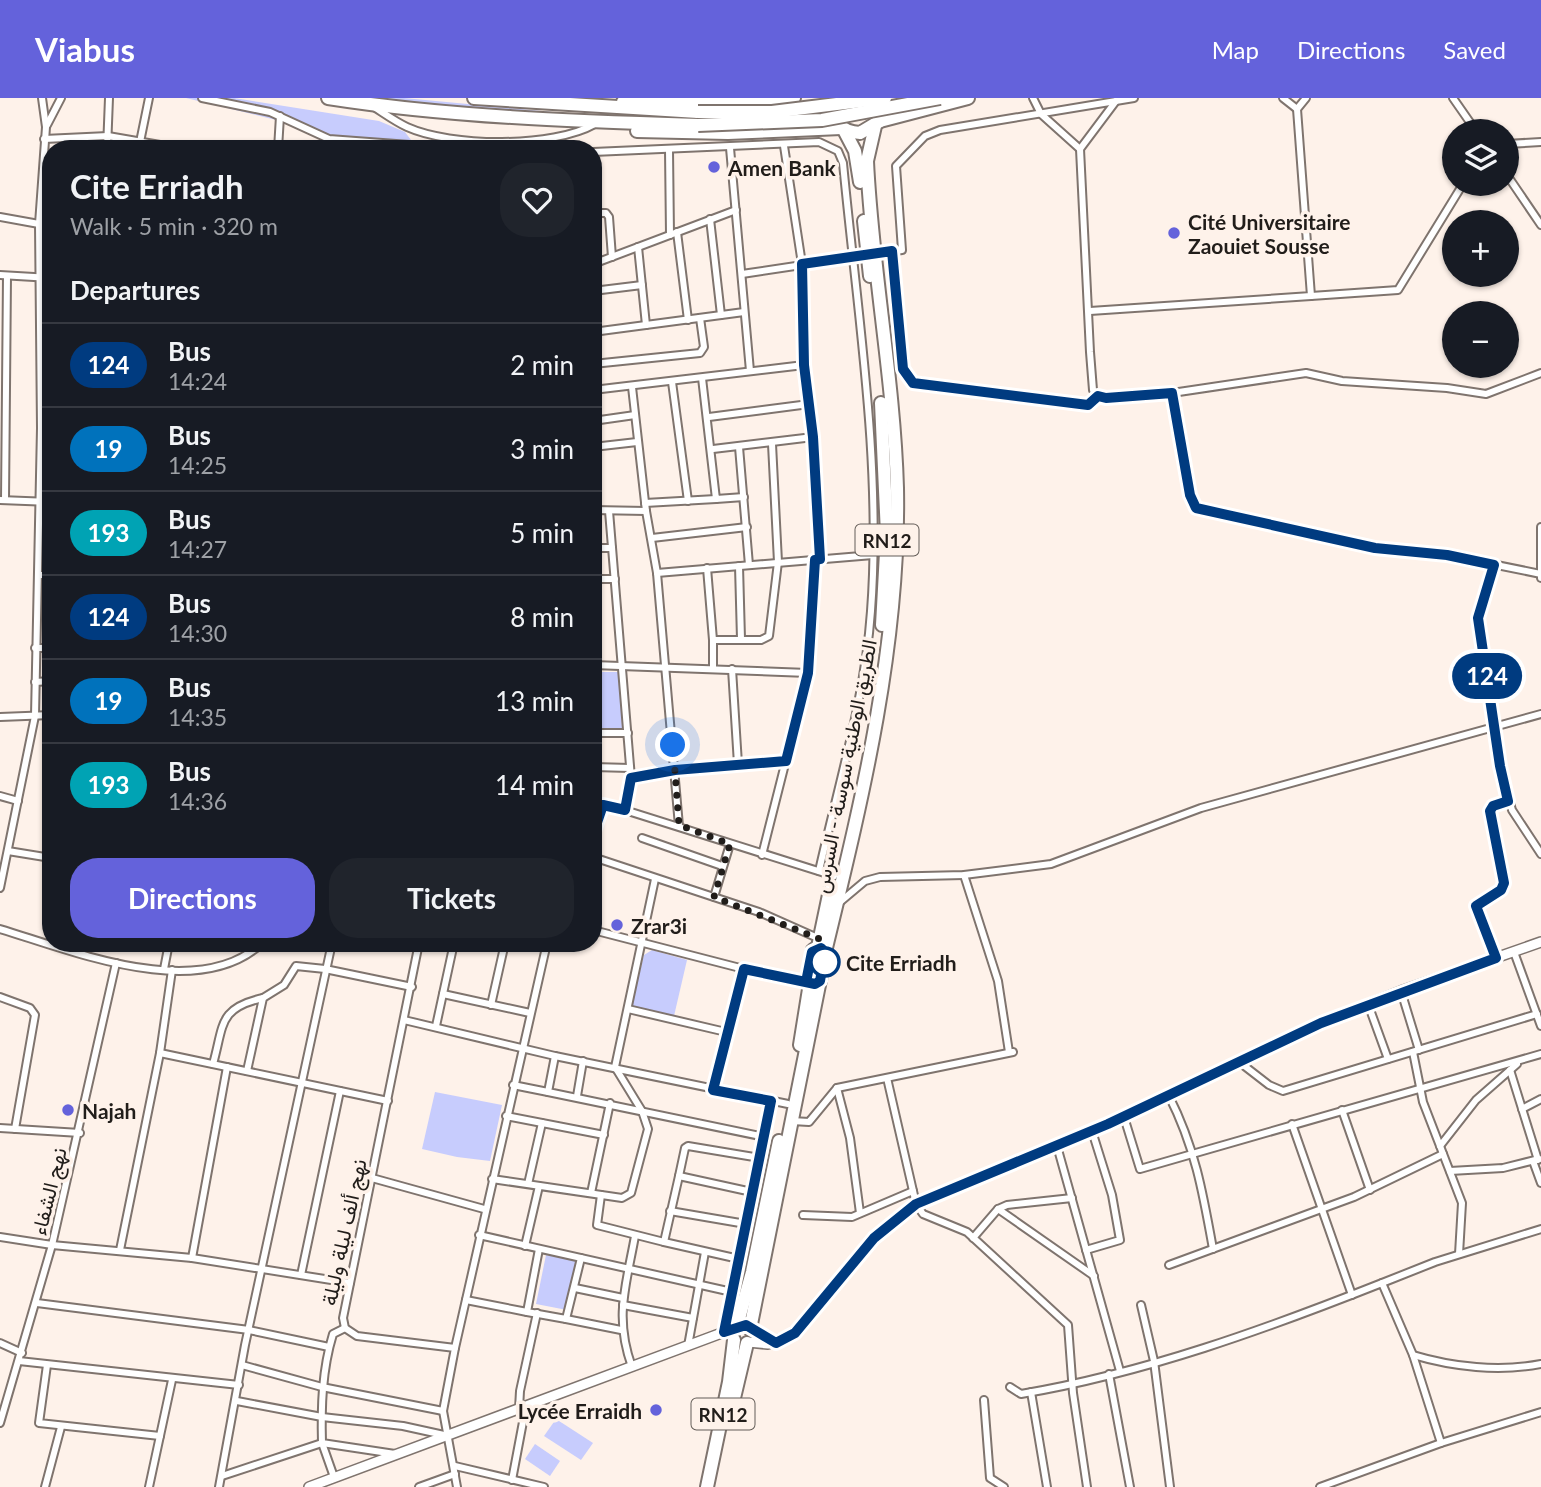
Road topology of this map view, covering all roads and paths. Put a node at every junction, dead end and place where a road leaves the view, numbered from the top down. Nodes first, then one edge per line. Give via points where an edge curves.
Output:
1 (42, 98) edge
2 (61, 98) edge
3 (108, 98) edge
4 (149, 98) edge
5 (202, 98) edge
6 (328, 98) edge
7 (474, 98) edge
8 (570, 98) edge
9 (794, 98) edge
10 (832, 98) edge
11 (884, 98) edge
12 (940, 98) edge
13 (968, 98) edge
14 (1033, 98) edge
15 (1134, 98) edge
16 (1283, 98) edge
17 (1306, 98) edge
18 (1453, 98) edge
19 (1116, 101) junction
20 (370, 104) junction
21 (599, 105) junction
22 (1297, 109) junction
23 (1041, 114) junction
24 (280, 116) junction
25 (698, 118) junction
26 (1468, 119) edge
27 (599, 121) junction
28 (877, 123) junction
29 (46, 127) junction
30 (842, 129) junction
31 (108, 136) junction
32 (44, 139) joint
33 (329, 139) joint
34 (108, 140) edge
35 (129, 140) edge
36 (139, 140) edge
37 (279, 140) edge
38 (341, 140) edge
39 (1541, 142) edge
40 (1519, 143) edge
41 (784, 146) junction
42 (730, 148) junction
43 (668, 149) junction
44 (1080, 149) junction
45 (602, 152) edge
46 (42, 173) edge
47 (1519, 193) edge
48 (1457, 196) edge
49 (736, 210) junction
50 (602, 213) edge
51 (0, 217) edge
52 (710, 219) junction
53 (39, 224) junction
54 (1541, 225) edge
55 (673, 233) junction
56 (638, 247) junction
57 (892, 251) junction
58 (872, 256) junction
59 (612, 257) junction
60 (852, 258) junction
61 (602, 261) edge
62 (802, 264) junction
63 (742, 274) junction
64 (4, 276) edge
65 (41, 278) junction
66 (642, 285) junction
67 (602, 290) edge
68 (1311, 296) junction
69 (1090, 311) junction
70 (744, 312) junction
71 (721, 315) junction
72 (700, 318) junction
73 (688, 320) junction
74 (646, 325) junction
75 (602, 331) edge
76 (602, 363) edge
77 (804, 365) junction
78 (750, 371) junction
79 (1541, 373) edge
80 (702, 378) junction
81 (672, 382) junction
82 (632, 387) junction
83 (602, 389) edge
84 (1172, 393) junction
85 (3, 396) edge
86 (1098, 396) junction
87 (809, 404) junction
88 (635, 415) junction
89 (709, 418) junction
90 (602, 420) edge
91 (41, 428) joint
92 (813, 437) junction
93 (637, 442) junction
94 (772, 444) junction
95 (602, 446) edge
96 (739, 447) junction
97 (713, 449) junction
98 (744, 497) junction
99 (716, 499) junction
100 (2, 500) edge
101 (688, 501) junction
102 (40, 502) junction
103 (645, 503) junction
104 (602, 511) edge
105 (609, 511) junction
106 (646, 512) junction
107 (747, 527) junction
108 (1541, 527) edge
109 (652, 538) junction
110 (602, 548) edge
111 (612, 548) junction
112 (873, 555) junction
113 (817, 559) junction
114 (778, 562) junction
115 (749, 565) junction
116 (1494, 565) junction
117 (739, 566) junction
118 (707, 568) junction
119 (657, 573) junction
120 (38, 575) junction
121 (42, 575) edge
122 (1541, 575) edge
123 (602, 579) edge
124 (615, 579) junction
125 (741, 639) junction
126 (713, 640) junction
127 (35, 648) junction
128 (42, 648) edge
129 (602, 666) edge
130 (624, 667) junction
131 (666, 669) junction
132 (713, 669) junction
133 (732, 669) junction
134 (808, 673) junction
135 (35, 682) junction
136 (42, 682) edge
137 (1541, 715) edge
138 (35, 716) junction
139 (42, 716) edge
140 (0, 717) edge
141 (1495, 727) junction
142 (602, 733) edge
143 (628, 733) junction
144 (786, 761) junction
145 (738, 764) junction
146 (602, 767) edge
147 (630, 768) junction
148 (675, 770) junction
149 (631, 778) junction
150 (0, 796) edge
151 (18, 801) junction
152 (1508, 801) junction
153 (603, 805) joint
154 (602, 808) edge
155 (625, 810) junction
156 (679, 825) junction
157 (642, 838) dead end
158 (730, 844) junction
159 (8, 851) junction
160 (1541, 854) edge
161 (762, 855) junction
162 (42, 857) edge
163 (602, 860) edge
164 (2, 863) edge
165 (722, 866) junction
166 (819, 871) junction
167 (964, 875) junction
168 (834, 876) junction
169 (655, 879) junction
170 (0, 887) edge
171 (714, 897) junction
172 (836, 902) junction
173 (0, 929) edge
174 (602, 933) edge
175 (42, 941) edge
176 (1541, 942) edge
177 (642, 945) junction
178 (821, 946) junction
179 (78, 952) edge
180 (167, 952) edge
181 (253, 952) edge
182 (330, 952) edge
183 (418, 952) edge
184 (452, 952) edge
185 (503, 952) edge
186 (545, 952) edge
187 (1514, 952) junction
188 (1496, 958) junction
189 (116, 963) junction
190 (164, 969) junction
191 (325, 969) junction
192 (744, 969) junction
193 (172, 970) junction
194 (812, 981) junction
195 (412, 986) junction
196 (1401, 991) junction
197 (443, 994) junction
198 (0, 997) edge
199 (263, 998) junction
200 (1368, 1004) junction
201 (491, 1005) junction
202 (628, 1009) junction
203 (530, 1013) junction
204 (1537, 1014) junction
205 (404, 1020) junction
206 (436, 1026) junction
207 (1541, 1026) edge
208 (726, 1032) junction
209 (522, 1047) junction
210 (1416, 1051) junction
211 (160, 1053) junction
212 (1541, 1054) edge
213 (555, 1056) junction
214 (1388, 1059) junction
215 (1522, 1060) junction
216 (583, 1061) junction
217 (1238, 1061) junction
218 (213, 1065) junction
219 (615, 1067) junction
220 (227, 1068) junction
221 (1510, 1070) junction
222 (247, 1071) junction
223 (887, 1078) junction
224 (300, 1082) junction
225 (513, 1085) junction
226 (837, 1088) junction
227 (713, 1090) junction
228 (1420, 1090) junction
229 (340, 1091) junction
230 (548, 1092) junction
231 (577, 1096) junction
232 (1168, 1096) junction
233 (1541, 1099) edge
234 (388, 1101) junction
235 (771, 1101) junction
236 (610, 1103) junction
237 (788, 1104) junction
238 (1522, 1109) junction
239 (1342, 1110) junction
240 (642, 1111) junction
241 (506, 1115) junction
242 (1124, 1116) junction
243 (792, 1121) junction
244 (542, 1123) junction
245 (1292, 1124) junction
246 (0, 1128) edge
247 (15, 1129) junction
248 (1092, 1131) junction
249 (80, 1133) junction
250 (604, 1135) junction
251 (765, 1137) junction
252 (1057, 1146) junction
253 (1440, 1146) junction
254 (1194, 1153) junction
255 (1444, 1154) junction
256 (761, 1157) junction
257 (1537, 1160) edge
258 (1450, 1171) junction
259 (679, 1176) junction
260 (372, 1178) junction
261 (492, 1179) junction
262 (1541, 1183) edge
263 (528, 1184) junction
264 (538, 1186) junction
265 (1370, 1189) junction
266 (913, 1191) junction
267 (752, 1192) junction
268 (590, 1193) junction
269 (601, 1195) junction
270 (1072, 1198) junction
271 (916, 1204) junction
272 (484, 1209) junction
273 (998, 1209) junction
274 (1322, 1209) junction
275 (670, 1210) junction
276 (860, 1213) junction
277 (803, 1215) dead end
278 (746, 1224) junction
279 (1541, 1228) edge
280 (479, 1235) junction
281 (635, 1236) junction
282 (973, 1238) junction
283 (1, 1240) edge
284 (664, 1242) junction
285 (52, 1245) junction
286 (525, 1246) junction
287 (1213, 1248) junction
288 (120, 1250) junction
289 (539, 1250) junction
290 (1086, 1250) junction
291 (705, 1252) junction
292 (1460, 1254) junction
293 (192, 1258) junction
294 (581, 1258) junction
295 (739, 1259) junction
296 (1169, 1265) dead end
297 (629, 1269) junction
298 (263, 1270) junction
299 (301, 1275) junction
300 (1094, 1276) junction
301 (350, 1283) junction
302 (1382, 1283) junction
303 (700, 1285) junction
304 (575, 1287) junction
305 (732, 1293) junction
306 (1352, 1295) junction
307 (466, 1300) junction
308 (623, 1302) junction
309 (37, 1303) junction
310 (1141, 1305) dead end
311 (527, 1311) junction
312 (537, 1313) junction
313 (693, 1318) junction
314 (566, 1319) junction
315 (345, 1328) junction
316 (248, 1330) junction
317 (621, 1330) junction
318 (740, 1334) junction
319 (0, 1343) edge
320 (688, 1346) junction
321 (329, 1347) junction
322 (455, 1348) junction
323 (22, 1353) junction
324 (1413, 1355) junction
325 (19, 1361) junction
326 (1154, 1361) junction
327 (1541, 1364) edge
328 (47, 1365) junction
329 (242, 1365) junction
330 (632, 1367) junction
331 (1120, 1371) junction
332 (1109, 1374) junction
333 (172, 1380) junction
334 (239, 1385) junction
335 (1072, 1385) junction
336 (322, 1387) junction
337 (1010, 1387) dead end
338 (1031, 1392) junction
339 (984, 1400) dead end
340 (237, 1401) junction
341 (522, 1407) junction
342 (443, 1411) junction
343 (1541, 1412) edge
344 (322, 1418) junction
345 (0, 1423) edge
346 (61, 1427) junction
347 (160, 1436) junction
348 (449, 1437) junction
349 (322, 1443) junction
350 (1441, 1443) junction
351 (395, 1454) junction
352 (455, 1466) junction
353 (455, 1474) junction
354 (222, 1476) junction
355 (334, 1477) junction
356 (514, 1482) edge
357 (45, 1487) edge
358 (149, 1487) edge
359 (219, 1487) edge
360 (309, 1487) edge
361 (419, 1487) edge
362 (457, 1487) edge
363 (544, 1487) edge
364 (707, 1487) edge
365 (715, 1487) edge
366 (1004, 1487) edge
367 (1046, 1487) edge
368 (1087, 1487) edge
369 (1130, 1487) edge
370 (1170, 1487) edge
371 (1320, 1487) edge

1 - 29 street
2 - 29 street
3 - 31 street
4 - 36 street
5 - 24 street
6 - 20 highway
7 - 21 highway
8 - 21 street
9 - 21 highway
10 - 30 highway, RN12 via 831,113
11 - 25 highway, bridge
11 - 28 highway, RN12
12 - 25 highway, bridge via 822,120
13 - 28 highway
14 - 23 street
15 - 19 street
16 - 22 street
17 - 22 street
18 - 26 street
19 - 23 street
19 - 44 street
20 - 27 highway
20 - 27 street via 408,128 478,140 542,140 580,133
21 - 25 highway
22 - 68 street
23 - 44 street
23 - 57 street via 934,132 904,155 896,166 902,250
24 - 33 street
24 - 37 street
25 - 27 highway
27 - 30 highway via 628,130 675,134
28 - 30 highway via 860,133
28 - 58 highway, الطريق الوطنية سوسة - السرس / RN12 via 867,161
29 - 32 street
30 - 58 highway, الطريق الوطنية سوسة - السرس / RN12 via 859,167
31 - 32 street
31 - 34 street
31 - 35 street
33 - 38 street
39 - 40 street
41 - 42 street
41 - 60 street via 819,142 838,151 844,163
41 - 62 street
42 - 43 street
42 - 49 street
43 - 45 street
43 - 55 street
44 - 69 street
46 - 53 street
47 - 54 street
48 - 68 street via 1398,290
49 - 52 street
49 - 63 street
50 - 59 street via 609,217
51 - 53 street
52 - 55 street
52 - 71 street
53 - 65 street
55 - 56 street
55 - 73 street
56 - 59 street
56 - 66 street
57 - 58 street
57 - 86 street via 903,369 909,380 1088,405
58 - 60 street
58 - 168 highway, الطريق الوطنية سوسة - السرس / RN12 via 885,453 886,581 877,674
58 - 172 highway, الطريق الوطنية سوسة - السرس / RN12 via 897,487 895,590 881,700
59 - 61 street
60 - 62 street
60 - 112 street via 870,450
62 - 63 street
62 - 77 street
63 - 70 street
64 - 65 street
64 - 85 street
65 - 91 street
66 - 67 street
66 - 74 street
68 - 69 street
69 - 86 street via 1093,390
70 - 71 street
70 - 78 street
71 - 72 street
72 - 73 street
72 - 76 street via 704,347 700,353
73 - 74 street
74 - 75 street
77 - 78 street
77 - 87 street
78 - 80 street
79 - 84 street via 1486,394 1342,381 1306,373
80 - 81 street
80 - 89 street
81 - 82 street
81 - 101 street
82 - 83 street
82 - 88 street
84 - 86 street
84 - 116 street via 1196,508 1375,548
85 - 100 street
87 - 89 street
87 - 92 street
88 - 90 street
88 - 93 street
89 - 97 street
91 - 102 street
92 - 94 street
92 - 113 street
93 - 95 street
93 - 103 street
94 - 96 street
94 - 114 street
96 - 97 street
96 - 98 street
97 - 99 street
98 - 99 street
98 - 107 street
99 - 101 street
100 - 102 street
101 - 103 street
102 - 120 street
103 - 106 street
104 - 105 street
105 - 106 street
105 - 111 street
106 - 109 street
107 - 109 street
107 - 115 street
108 - 122 street
109 - 119 street
110 - 111 street
111 - 124 street
112 - 113 street
112 - 166 street via 865,658
113 - 114 street
113 - 134 street
114 - 115 street
114 - 125 street via 769,636
115 - 117 street
116 - 122 street
116 - 141 street via 1478,618
117 - 118 street
117 - 125 street
118 - 119 street
118 - 126 street
119 - 131 street
120 - 121 street
120 - 127 street
123 - 124 street
124 - 130 street
125 - 126 street
126 - 132 street
127 - 128 street
127 - 135 street
129 - 130 street
130 - 131 street
130 - 143 street
131 - 132 street
131 - 148 street
132 - 133 street
133 - 134 street
133 - 145 street
134 - 144 street
135 - 136 street
135 - 138 street
137 - 141 street
138 - 139 street
138 - 140 street
138 - 151 street
141 - 152 street
141 - 167 street via 1201,808 1051,864
142 - 143 street
143 - 147 street
144 - 145 street
144 - 161 street
145 - 148 street
146 - 147 street
147 - 149 street
148 - 149 street
148 - 156 street
149 - 155 street
150 - 151 street
151 - 159 street
152 - 160 street
152 - 188 street via 1490,811 1504,883 1501,890 1476,906
153 - 154 street
153 - 155 street
155 - 156 street
156 - 158 street
157 - 165 street
158 - 161 street
158 - 165 street
159 - 162 street
159 - 164 street
161 - 166 street
163 - 169 street
164 - 170 street
165 - 171 street
166 - 168 street
167 - 172 street via 880,877 865,881
167 - 223 street via 998,981 1011,1052
168 - 178 highway, الطريق الوطنية سوسة - السرس / RN12
169 - 171 street
169 - 177 street
171 - 178 street
172 - 178 highway, الطريق الوطنية سوسة - السرس / RN12
173 - 175 street
174 - 177 street
176 - 187 street
177 - 192 street
177 - 202 street
178 - 194 highway, RN12
179 - 189 street
180 - 190 street
181 - 193 street via 205,970
182 - 191 street
183 - 195 street, نهج ألف ليلة وليلة
184 - 197 street
185 - 201 street
186 - 203 street
187 - 188 street
187 - 204 street
188 - 196 street
189 - 190 street
189 - 249 street, نهج الشفاء
190 - 193 street
191 - 195 street
191 - 199 street via 296,966 284,985
191 - 224 street
192 - 194 street
192 - 208 street
193 - 211 street
194 - 237 highway, RN12
194 - 243 highway, RN12
195 - 205 street, نهج ألف ليلة وليلة
196 - 200 street
196 - 210 street
197 - 201 street
197 - 206 street
198 - 247 street via 30,1008 35,1015
199 - 218 street via 242,1003 228,1013
199 - 222 street
200 - 214 street
200 - 217 street
201 - 203 street
202 - 208 street
202 - 219 street
203 - 209 street
204 - 207 street
204 - 210 street
205 - 206 street
205 - 234 street, نهج ألف ليلة وليلة
206 - 209 street
208 - 227 street
209 - 213 street
209 - 225 street
210 - 214 street
210 - 228 street
211 - 218 street
211 - 288 street
212 - 215 street
213 - 216 street
213 - 230 street
214 - 217 street via 1283,1091
215 - 221 street
215 - 228 street
216 - 219 street
216 - 231 street
217 - 232 street
218 - 220 street
219 - 227 street
219 - 240 street
220 - 222 street
220 - 293 street
221 - 238 street
221 - 253 street via 1476,1100
222 - 224 street
223 - 226 street
223 - 266 street
224 - 229 street
224 - 298 street
225 - 230 street
225 - 241 street
226 - 243 street via 809,1122
226 - 276 street via 850,1138
227 - 235 street
228 - 239 street
228 - 253 street
229 - 234 street
229 - 299 street
230 - 231 street
231 - 236 street
232 - 242 street
232 - 254 street
233 - 238 street
234 - 260 street, نهج ألف ليلة وليلة
235 - 237 street
235 - 251 street
236 - 240 street
236 - 250 street
237 - 318 highway, RN12
238 - 257 street
239 - 245 street
239 - 265 street
240 - 251 street
240 - 269 street via 648,1129 631,1193 622,1198
241 - 244 street
241 - 261 street
242 - 248 street
242 - 254 street via 1140,1169
243 - 318 highway, RN12
244 - 250 street
244 - 263 street
245 - 254 street
245 - 274 street
246 - 247 street
247 - 249 street
248 - 252 street
248 - 290 street via 1120,1240
249 - 285 street, نهج الشفاء
250 - 268 street
251 - 256 street
252 - 270 street
252 - 271 street
253 - 255 street
254 - 287 street
255 - 258 street
255 - 265 street
256 - 259 street via 688,1146
256 - 267 street
257 - 258 street via 1503,1168
257 - 262 street
258 - 292 street via 1462,1203
259 - 267 street
259 - 275 street
260 - 272 street
260 - 301 street, نهج ألف ليلة وليلة
261 - 263 street
261 - 272 street
263 - 264 street
264 - 268 street
264 - 286 street
265 - 274 street
266 - 271 street
266 - 276 street
267 - 278 street
268 - 269 street
269 - 281 street via 596,1224
270 - 273 street
270 - 290 street
271 - 282 street via 923,1214
271 - 318 street via 874,1238 795,1333 776,1343
272 - 280 street
273 - 282 street
273 - 300 street
274 - 287 street
274 - 306 street
275 - 278 street
275 - 284 street
276 - 277 street via 842,1219
278 - 295 street
279 - 292 street
280 - 286 street
280 - 307 street
281 - 284 street
281 - 297 street
282 - 335 street via 1065,1320
283 - 285 street
284 - 291 street
285 - 288 street
285 - 309 street, نهج الشفاء
286 - 289 street
287 - 296 street
288 - 293 street
289 - 294 street
289 - 311 street
290 - 300 street
291 - 295 street
291 - 303 street
292 - 302 street
293 - 298 street
294 - 297 street
294 - 304 street
295 - 305 street
297 - 303 street
297 - 308 street
298 - 299 street
298 - 316 street
299 - 301 street
300 - 331 street
301 - 315 street, نهج ألف ليلة وليلة
302 - 306 street
302 - 324 street
303 - 305 street
303 - 313 street
304 - 308 street
304 - 314 street
305 - 318 street
306 - 326 street via 1256,1331
307 - 311 street
307 - 322 street
308 - 313 street
308 - 317 street
309 - 316 street
309 - 323 street, نهج الشفاء
310 - 326 street
311 - 312 street
312 - 314 street
312 - 341 street via 520,1391
313 - 320 street
314 - 317 street
315 - 321 street via 333,1334
315 - 322 street, نهج ألف ليلة وليلة via 357,1336
316 - 321 street
316 - 329 street
317 - 330 street
318 - 320 street
318 - 364 highway, RN12
318 - 365 highway, RN12
319 - 323 street
320 - 330 street
321 - 336 street
322 - 342 street
323 - 325 street, نهج الشفاء
324 - 327 street via 1461,1365
324 - 350 street
325 - 328 street
325 - 345 street, نهج الشفاء
326 - 331 street
326 - 370 street
328 - 333 street
328 - 346 street via 38,1419 43,1425
329 - 334 street
329 - 336 street
330 - 341 street
331 - 332 street
332 - 335 street
332 - 369 street
333 - 334 street
333 - 347 street
334 - 340 street
335 - 338 street
335 - 368 street
336 - 342 street
336 - 344 street
337 - 338 street via 1021,1394
338 - 367 street
339 - 366 street via 990,1478
340 - 344 street
340 - 354 street
341 - 348 street
341 - 356 street
342 - 348 street
343 - 350 street
344 - 348 street via 403,1426
344 - 349 street
346 - 347 street
346 - 357 street
347 - 358 street
348 - 351 street
348 - 352 street
349 - 351 street
349 - 354 street
349 - 355 street
350 - 371 street
351 - 355 street
352 - 353 street
352 - 356 street
353 - 361 street
353 - 362 street
354 - 359 street
355 - 360 street
356 - 363 street

